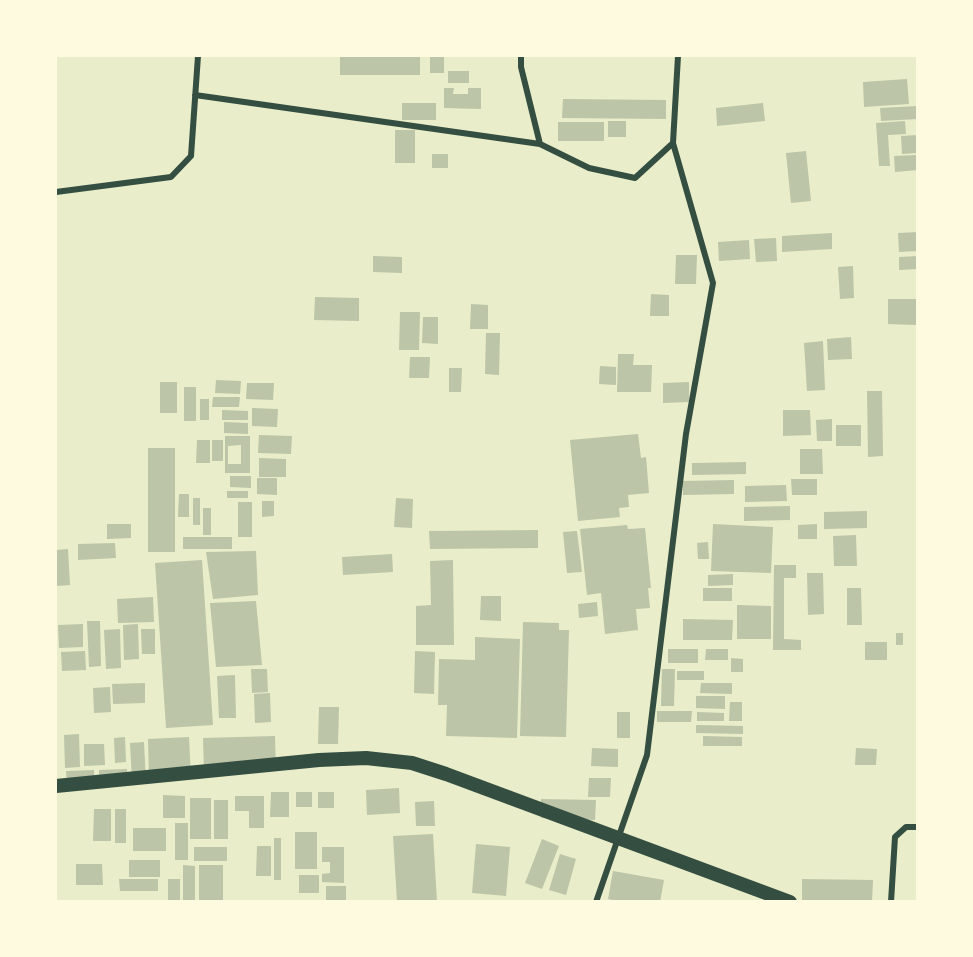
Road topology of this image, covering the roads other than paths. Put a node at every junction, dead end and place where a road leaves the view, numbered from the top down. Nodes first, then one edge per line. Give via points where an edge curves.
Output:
1 (198, 56) edge
2 (521, 56) edge
3 (678, 56) edge
4 (195, 95) junction
5 (673, 143) junction
6 (540, 144) junction
7 (56, 192) edge
8 (56, 786) edge
9 (918, 827) edge
10 (619, 839) junction
11 (596, 902) edge
12 (790, 902) edge
13 (891, 902) edge

1 - 4 street
2 - 6 street
3 - 5 street
4 - 6 street
4 - 7 street via 190,156 171,177
5 - 6 street via 635,178 589,168
5 - 10 street via 713,283 686,434 647,755
8 - 10 highway via 366,758 412,763
9 - 13 street via 906,827 895,837
10 - 11 street
10 - 12 highway

